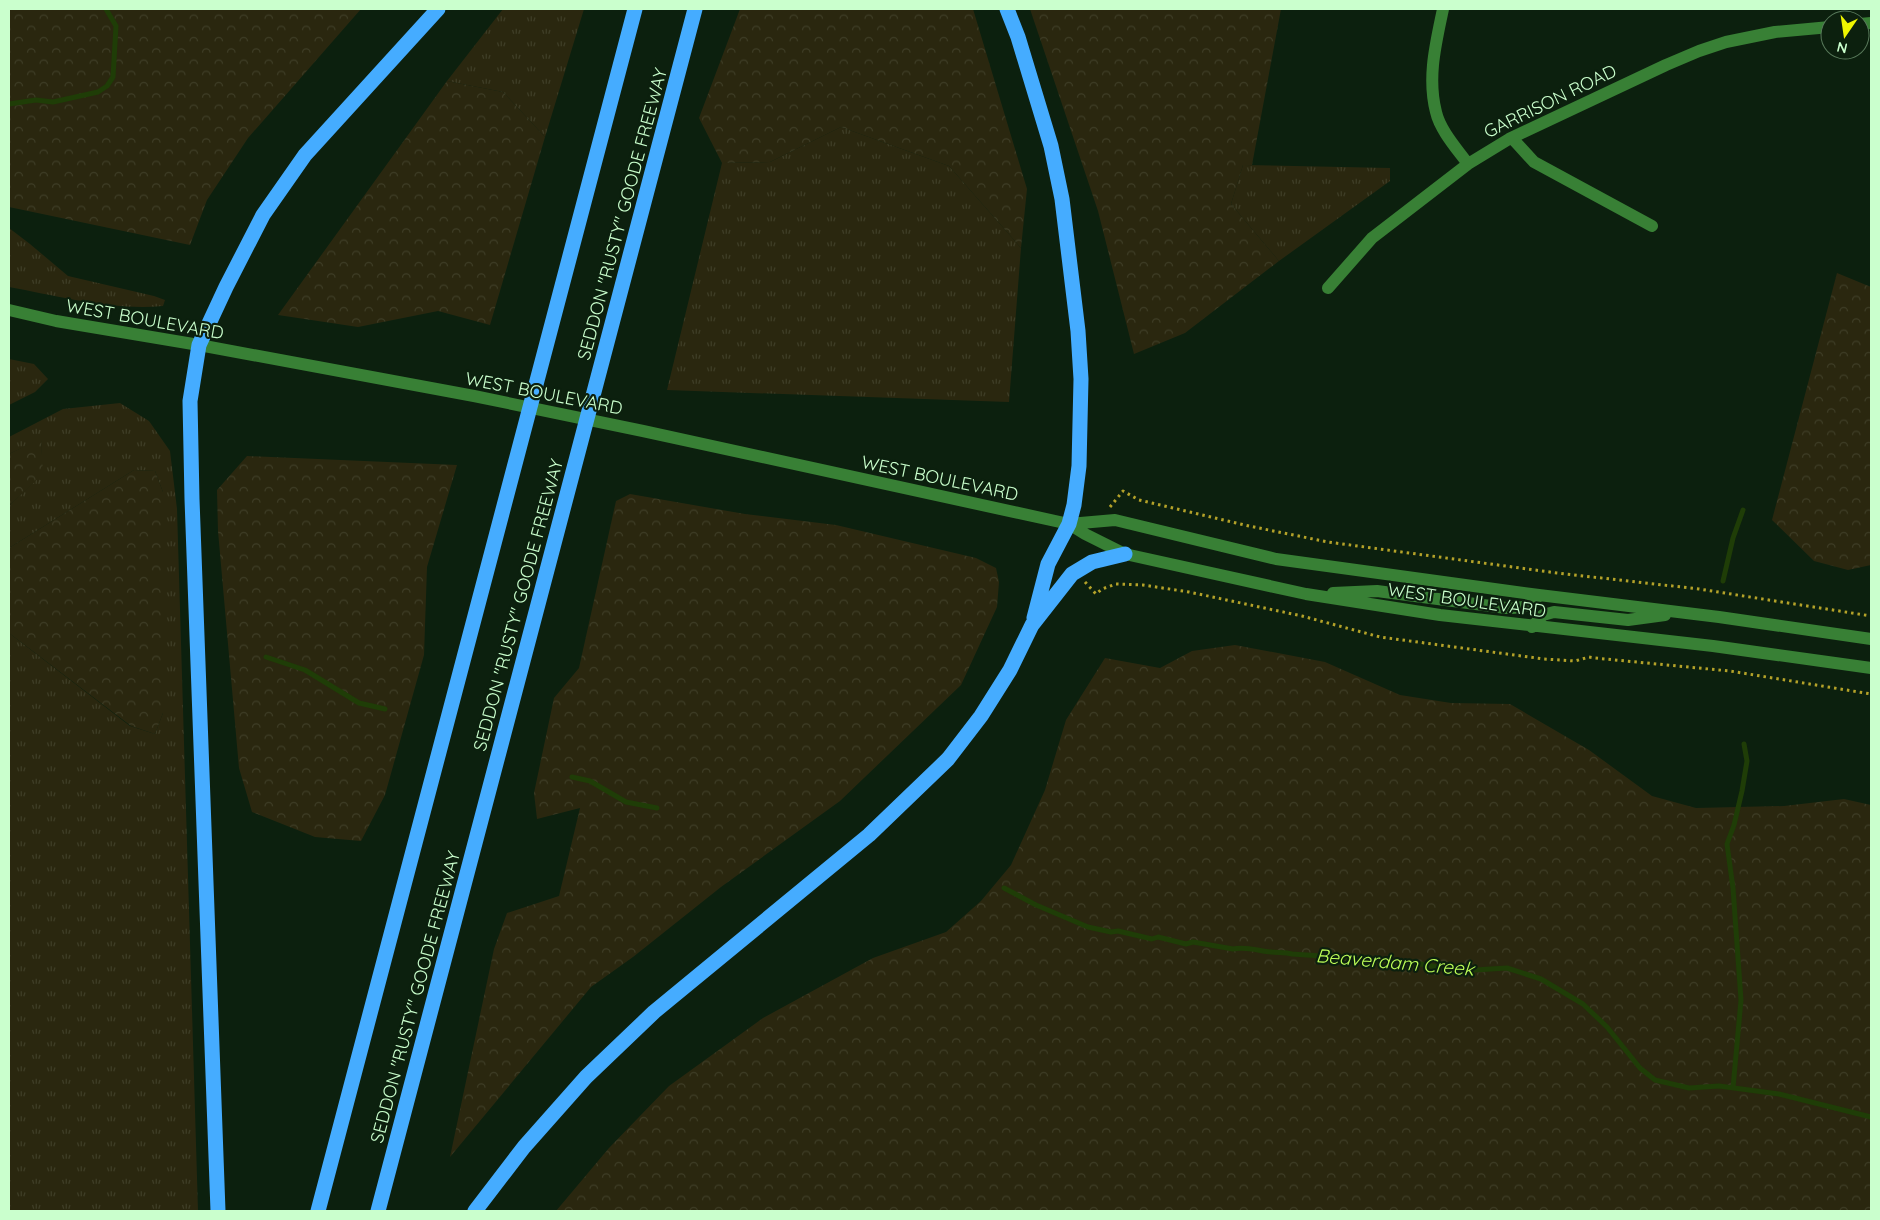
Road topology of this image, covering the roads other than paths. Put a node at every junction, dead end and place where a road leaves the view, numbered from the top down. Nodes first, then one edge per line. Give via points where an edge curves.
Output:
1 (438, 9) edge
2 (635, 9) edge
3 (695, 9) edge
4 (1007, 9) edge
5 (1443, 9) edge
6 (1820, 28) edge
7 (1512, 138) junction
8 (1468, 164) junction
9 (1652, 226) dead end
10 (1328, 288) dead end
11 (9, 310) edge
12 (199, 345) junction
13 (1069, 524) junction
14 (1125, 554) junction
15 (1306, 594) junction
16 (1539, 595) junction
17 (1681, 613) junction
18 (1032, 625) junction
19 (1532, 627) junction
20 (1871, 640) edge
21 (1871, 668) edge
22 (218, 1211) edge
23 (318, 1211) edge
24 (378, 1211) edge
25 (476, 1211) edge

1 - 12 highway via 305,155 263,215
2 - 23 highway
3 - 24 highway, SEDDON "RUSTY" GOODE FREEWAY
4 - 13 highway via 1051,146 1062,198 1081,379 1078,487
5 - 8 street via 1432,67 1436,112 1451,142
6 - 7 street, GARRISON ROAD via 1776,32 1699,51
7 - 8 street, GARRISON ROAD
7 - 9 street via 1534,162
8 - 10 street, GARRISON ROAD via 1372,238
11 - 12 street, WEST BOULEVARD via 56,322
12 - 13 street, WEST BOULEVARD via 474,396
12 - 22 highway via 190,401 192,499
13 - 14 street, WEST BOULEVARD
13 - 16 street, WEST BOULEVARD via 1115,520 1276,559
13 - 18 highway via 1048,564
14 - 15 street, WEST BOULEVARD
14 - 18 highway via 1092,562 1072,574
15 - 16 street via 1377,591 1506,608 1531,605
15 - 19 street, WEST BOULEVARD
16 - 17 street, WEST BOULEVARD
17 - 19 street via 1628,620 1554,612 1543,615
17 - 20 street, WEST BOULEVARD
18 - 25 highway via 1010,670 948,759 869,835 654,1012 586,1077 524,1147
19 - 21 street, WEST BOULEVARD via 1713,646

